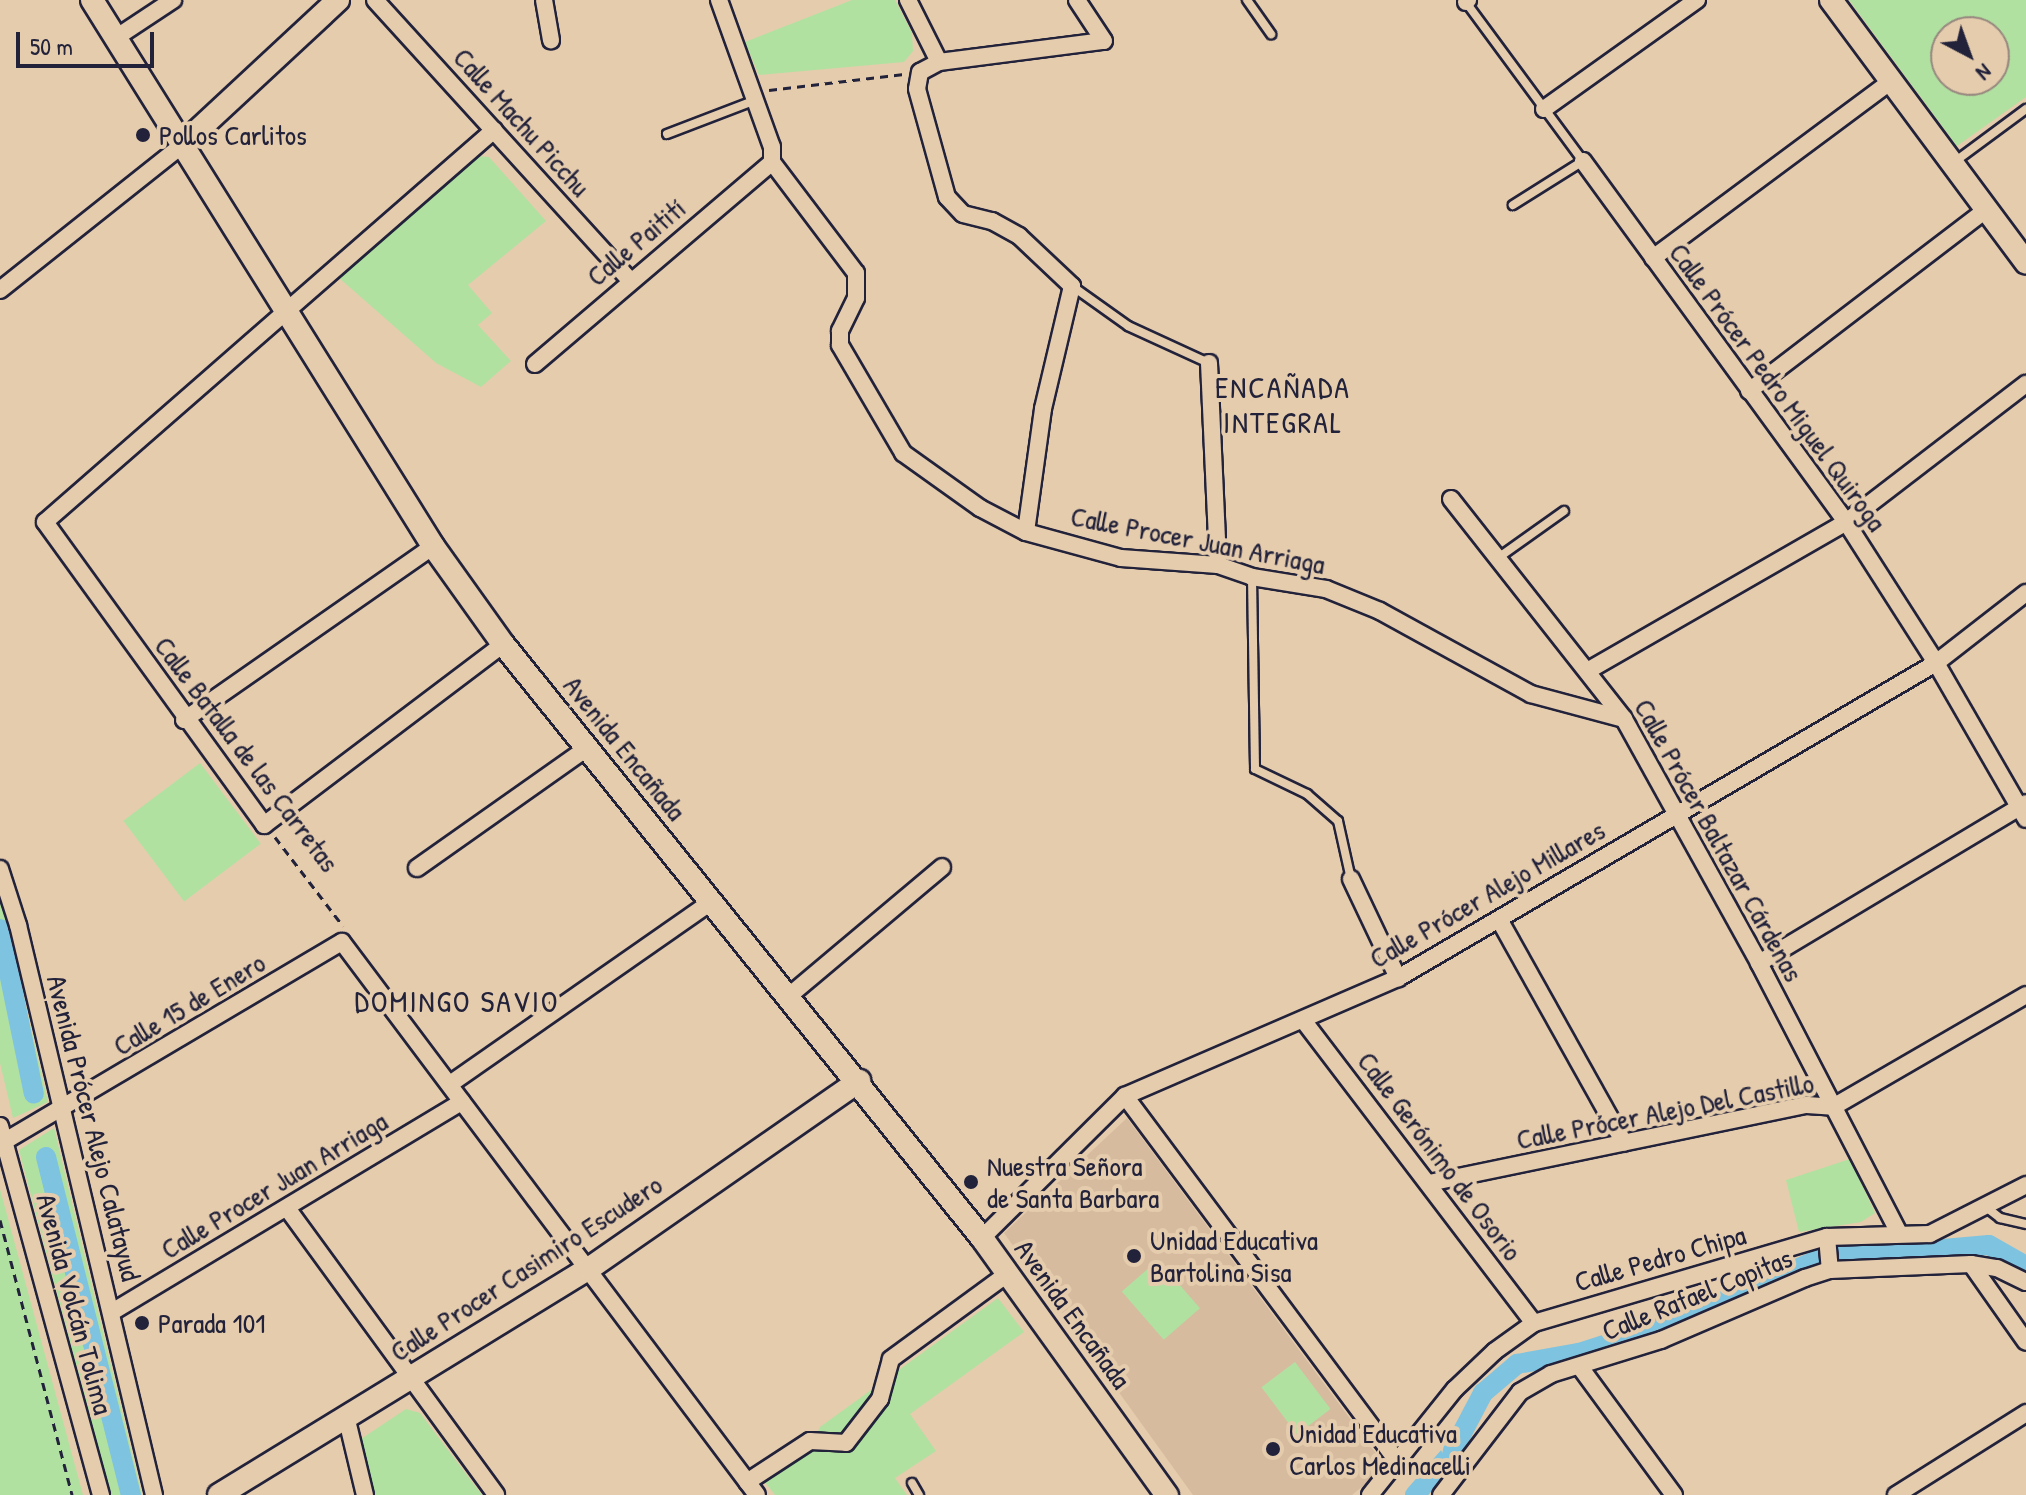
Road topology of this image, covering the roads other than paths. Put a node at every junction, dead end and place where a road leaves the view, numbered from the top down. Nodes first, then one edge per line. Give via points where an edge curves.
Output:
1 (92, 0) edge
2 (173, 0) edge
3 (338, 0) edge
4 (375, 0) edge
5 (544, 0) edge
6 (719, 0) edge
7 (908, 0) edge
8 (1077, 0) edge
9 (1247, 0) edge
10 (1697, 0) edge
11 (1831, 0) edge
12 (1466, 1) edge
13 (1271, 34) dead end
14 (114, 39) junction
15 (551, 40) dead end
16 (939, 62) junction
17 (1891, 81) junction
18 (755, 96) junction
19 (1544, 109) junction
20 (2026, 109) edge
21 (494, 130) junction
22 (667, 134) dead end
23 (182, 145) junction
24 (1583, 161) junction
25 (772, 162) junction
26 (1952, 164) junction
27 (1513, 205) dead end
28 (1986, 210) junction
29 (1653, 258) junction
30 (2026, 263) edge
31 (630, 280) junction
32 (1072, 286) junction
33 (0, 290) edge
34 (288, 309) junction
35 (1209, 363) joint
36 (535, 364) dead end
37 (2026, 384) edge
38 (1749, 391) junction
39 (1451, 499) dead end
40 (1564, 511) dead end
41 (1846, 522) junction
42 (1026, 532) junction
43 (433, 546) junction
44 (1498, 558) junction
45 (1218, 565) junction
46 (1252, 577) junction
47 (2026, 593) edge
48 (503, 644) junction
49 (1936, 663) junction
50 (1589, 670) junction
51 (1624, 719) junction
52 (184, 720) junction
53 (586, 749) junction
54 (2024, 810) edge
55 (1678, 812) junction
56 (942, 867) dead end
57 (417, 868) dead end
58 (0, 869) edge
59 (1351, 879) joint
60 (712, 901) junction
61 (1500, 921) junction
62 (1759, 963) junction
63 (1398, 978) junction
64 (2026, 995) edge
65 (789, 996) junction
66 (1303, 1020) junction
67 (859, 1081) junction
68 (450, 1084) junction
69 (1125, 1096) junction
70 (462, 1102) junction
71 (1833, 1107) junction
72 (63, 1109) junction
73 (1, 1137) edge
74 (1624, 1143) junction
75 (1429, 1183) junction
76 (2026, 1185) edge
77 (1986, 1207) junction
78 (287, 1208) junction
79 (2026, 1224) edge
80 (1899, 1233) junction
81 (982, 1238) junction
82 (1827, 1238) junction
83 (1971, 1264) junction
84 (590, 1268) junction
85 (1830, 1269) junction
86 (1007, 1274) junction
87 (2026, 1282) edge
88 (112, 1312) junction
89 (2026, 1312) edge
90 (2007, 1314) junction
91 (1534, 1323) junction
92 (2026, 1342) edge
93 (1580, 1367) junction
94 (411, 1379) junction
95 (2026, 1413) edge
96 (346, 1416) junction
97 (1397, 1461) junction
98 (912, 1483) dead end
99 (752, 1488) edge
100 (1459, 1489) edge
101 (101, 1495) edge
102 (154, 1495) edge
103 (219, 1495) edge
104 (365, 1495) edge
105 (496, 1495) edge
106 (919, 1495) edge
107 (1167, 1495) edge
108 (1370, 1495) edge
109 (1441, 1495) edge
110 (1674, 1495) edge
111 (1896, 1495) edge

1 - 14 main road, Avenida Encañada
2 - 14 street
3 - 23 main road
4 - 21 street, Calle Machu Picchu
5 - 15 street
6 - 18 street
7 - 16 street
8 - 16 street via 1104,41
9 - 13 lane
10 - 19 street
11 - 17 main road
12 - 19 lane, Calle Prócer Pedro Miguel Quiroga
14 - 23 main road, Avenida Encañada
16 - 32 street via 920,72 917,89 947,197 963,214 992,221 1019,236
17 - 26 main road
17 - 29 street
18 - 22 lane
18 - 25 street
19 - 24 lane, Calle Prócer Pedro Miguel Quiroga
20 - 26 lane
21 - 31 street, Calle Machu Picchu
21 - 34 street, Calle Batalla de las Carretas
23 - 33 street
23 - 34 main road, Avenida Encañada
24 - 27 lane
24 - 29 street, Calle Prócer Pedro Miguel Quiroga
25 - 31 street, Calle Paitití
25 - 42 street, Calle Procer Juan Arriaga via 856,273 856,298 840,331 840,345 903,453 980,508
26 - 28 main road
28 - 30 main road
28 - 38 street
29 - 38 street, Calle Prócer Pedro Miguel Quiroga
31 - 36 street, Calle Paitití
32 - 35 lane via 1128,326
32 - 42 street via 1043,409
34 - 43 main road, Avenida Encañada
34 - 52 street, Calle Batalla de las Carretas via 45,522
35 - 45 street
37 - 41 street
38 - 41 street, Calle Prócer Pedro Miguel Quiroga
39 - 44 street, Calle Prócer Baltazar Cárdenas
40 - 44 lane
41 - 49 street, Calle Prócer Pedro Miguel Quiroga
41 - 50 street via 1637,637
42 - 45 street, Calle Procer Juan Arriaga via 1121,558
43 - 48 main road, Avenida Encañada
43 - 52 street
44 - 50 street, Calle Prócer Baltazar Cárdenas
45 - 46 street, Calle Procer Juan Arriaga
46 - 51 street, Calle Procer Juan Arriaga via 1326,589 1380,611 1531,694
46 - 59 lane via 1255,769 1307,794 1338,821
47 - 49 street, Calle Prócer Alejo Millares
48 - 52 street, Calle Batalla de las Carretas via 264,825
48 - 53 main road, Avenida Encañada
49 - 54 street, Calle Prócer Pedro Miguel Quiroga
49 - 55 street, Calle Prócer Alejo Millares
50 - 51 street, Calle Prócer Baltazar Cárdenas
51 - 55 street, Calle Prócer Baltazar Cárdenas
53 - 57 street
53 - 60 main road, Avenida Encañada
54 - 62 street
55 - 61 street, Calle Prócer Alejo Millares
55 - 62 street, Calle Prócer Baltazar Cárdenas
56 - 65 street
58 - 72 street, Avenida Prócer Alejo Calatayud
59 - 63 street
60 - 65 main road, Avenida Encañada
60 - 68 street
61 - 63 street, Calle Prócer Alejo Millares
61 - 74 street
62 - 71 street, Calle Prócer Baltazar Cárdenas
63 - 66 street, Calle Prócer Alejo Millares
64 - 71 street, Calle Prócer Alejo Del Castillo
65 - 67 main road, Avenida Encañada
66 - 69 street, Calle Prócer Alejo Millares
66 - 75 street, Calle Gerónimo de Osorio
67 - 81 main road, Avenida Encañada
67 - 84 main road, Calle Procer Casimiro Escudero
68 - 70 street
68 - 72 street, Calle 15 de Enero via 342,942
69 - 81 street, Calle Prócer Alejo Millares
69 - 97 street
70 - 78 street, Calle Procer Juan Arriaga
70 - 84 street
71 - 74 street, Calle Prócer Alejo Del Castillo via 1807,1105
71 - 80 street, Calle Prócer Baltazar Cárdenas
72 - 73 street, Calle 15 de Enero
72 - 88 street, Avenida Prócer Alejo Calatayud
73 - 101 street, Avenida Volcán Tolima
74 - 75 street, Calle Prócer Alejo Del Castillo
75 - 91 street, Calle Gerónimo de Osorio
76 - 77 street, Calle Pedro Chipa
77 - 79 lane via 2000,1218
77 - 80 street, Calle Pedro Chipa via 1930,1234
78 - 88 street, Calle Procer Juan Arriaga
78 - 94 street
80 - 82 street, Calle Pedro Chipa
81 - 86 main road, Avenida Encañada
82 - 85 street
82 - 91 street, Calle Pedro Chipa
83 - 85 street, Calle Rafael Copitas
83 - 87 street, Calle Rafael Copitas via 1997,1268
83 - 90 street
84 - 94 main road, Calle Procer Casimiro Escudero
84 - 99 street
85 - 93 street, Calle Rafael Copitas via 1661,1340
86 - 99 street via 891,1359 880,1399 846,1443 810,1441
86 - 107 main road, Avenida Encañada
88 - 102 street, Avenida Prócer Alejo Calatayud
89 - 90 street
90 - 92 street
91 - 97 street, Calle Pedro Chipa via 1455,1389
93 - 100 street, Calle Rafael Copitas via 1551,1374 1520,1392 1495,1419
93 - 110 street
94 - 96 main road, Calle Procer Casimiro Escudero
94 - 105 street
95 - 111 street
96 - 103 main road, Calle Procer Casimiro Escudero
96 - 104 street
97 - 108 street, Calle Pedro Chipa
98 - 106 lane
100 - 109 street, Calle Rafael Copitas

